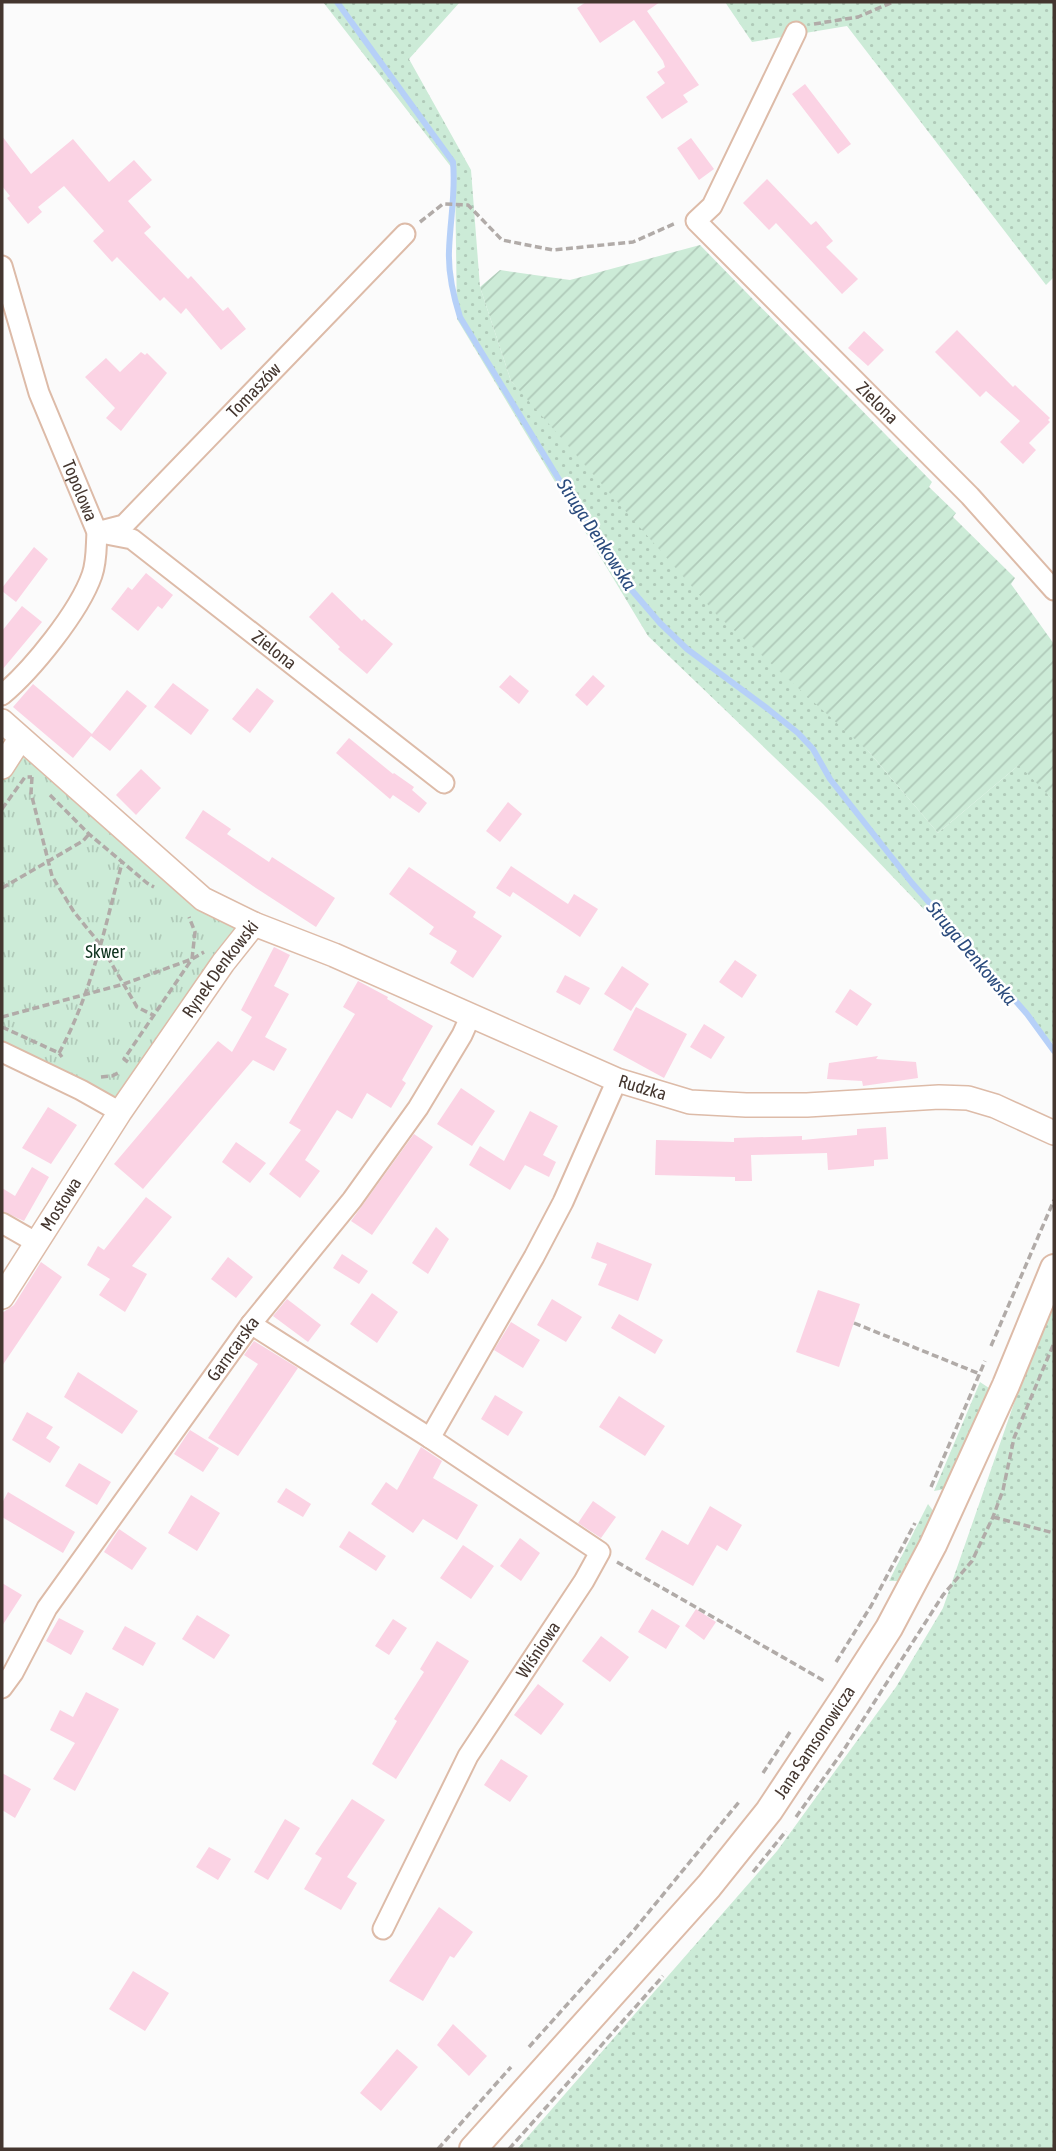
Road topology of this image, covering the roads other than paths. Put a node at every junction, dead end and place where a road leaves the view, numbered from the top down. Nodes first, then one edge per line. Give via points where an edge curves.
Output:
1 (796, 32) road end
2 (405, 234) road end
3 (2, 266) edge
4 (97, 532) junction
5 (1054, 590) edge
6 (2, 695) edge
7 (2, 720) edge
8 (20, 739) junction
9 (2, 767) edge
10 (443, 783) dead end
11 (254, 924) junction
12 (471, 1015) junction
13 (2, 1052) edge
14 (617, 1080) junction
15 (120, 1111) junction
16 (1054, 1133) edge
17 (2, 1223) edge
18 (37, 1243) junction
19 (1054, 1268) edge
20 (2, 1297) edge
21 (251, 1324) junction
22 (430, 1438) junction
23 (2, 1688) edge
24 (383, 1929) dead end
25 (473, 2149) edge

1 - 5 street, Zielona via 712,206 696,221 970,496
2 - 4 street, Tomaszów via 124,525
3 - 4 street, Topolowa via 39,393
4 - 6 street, Topolowa via 92,575 77,604 48,646
4 - 10 street, Zielona via 132,539
7 - 8 street, Rynek Denkowski
8 - 9 street
8 - 11 street, Rynek Denkowski via 203,899
11 - 12 street, Rudzka
11 - 15 street, Rynek Denkowski
12 - 14 street, Rudzka
12 - 21 street, Garncarska via 418,1108
13 - 15 street
14 - 16 street, Rudzka via 690,1102 746,1105 968,1098
14 - 22 street via 564,1202
15 - 18 street, Mostowa
17 - 18 street
18 - 20 street, Mostowa
19 - 25 main road, Jana Samsonowicza via 933,1545 889,1628 846,1695 769,1811 709,1886
21 - 22 street
21 - 23 street, Garncarska via 47,1608
22 - 24 street, Wiśniowa via 600,1552 468,1756

